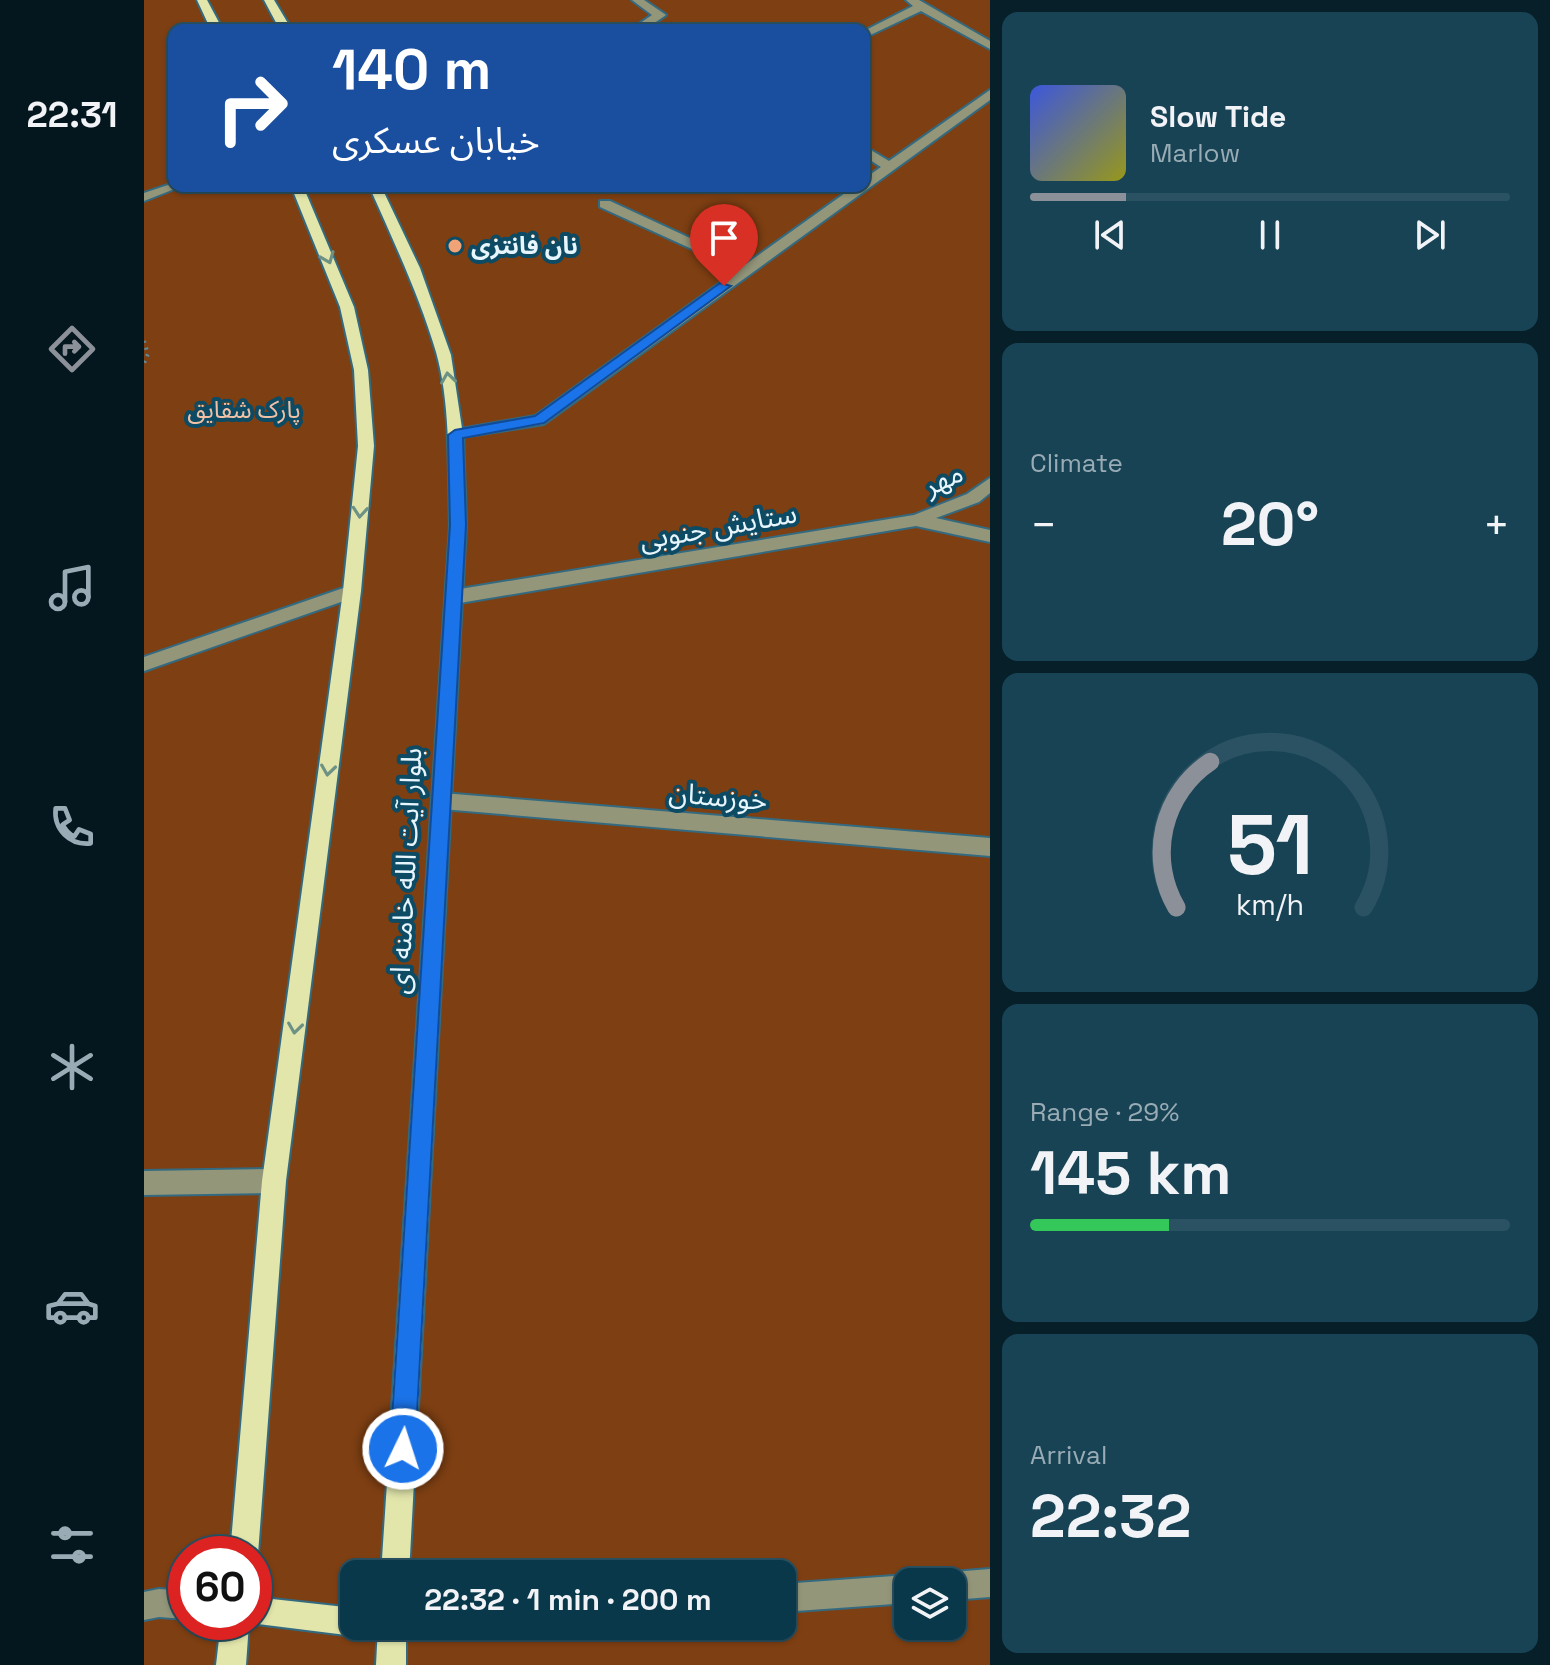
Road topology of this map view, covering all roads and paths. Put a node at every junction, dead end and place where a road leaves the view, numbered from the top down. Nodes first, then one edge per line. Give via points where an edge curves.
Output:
1 (202, 0) edge
2 (269, 0) edge
3 (637, 0) edge
4 (917, 3) edge
5 (214, 24) edge
6 (283, 24) edge
7 (646, 24) edge
8 (870, 31) edge
9 (990, 46) edge
10 (990, 94) edge
11 (870, 154) edge
12 (889, 167) junction
13 (870, 181) edge
14 (168, 189) edge
15 (299, 192) edge
16 (382, 192) edge
17 (855, 192) edge
18 (144, 197) edge
19 (605, 204) dead end
20 (747, 269) junction
21 (144, 341) edge
22 (144, 363) edge
23 (455, 435) junction
24 (990, 484) edge
25 (916, 520) junction
26 (990, 536) edge
27 (352, 591) junction
28 (454, 597) junction
29 (144, 664) edge
30 (442, 801) junction
31 (990, 847) edge
32 (274, 1181) junction
33 (144, 1183) edge
34 (245, 1536) edge
35 (396, 1560) edge
36 (990, 1583) edge
37 (966, 1585) edge
38 (894, 1590) edge
39 (796, 1597) edge
40 (168, 1604) edge
41 (144, 1606) edge
42 (272, 1613) edge
43 (340, 1620) edge
44 (233, 1640) edge
45 (392, 1640) edge
46 (231, 1665) edge
47 (391, 1665) edge

1 - 5 main road
2 - 6 main road
3 - 7 street via 660,15
4 - 8 street
4 - 9 street
10 - 12 street
11 - 12 street
12 - 13 street
14 - 18 street
15 -> 27 main road via 347,307 361,370 366,446
23 -> 16 main road, بلوار آیت الله خامنه ای via 444,355
17 - 20 street
19 - 20 street
20 - 23 street via 539,420
21 - 22 path
23 - 28 main road, بلوار آیت الله خامنه ای
24 - 25 street, مهر via 973,498
25 - 26 street, ستایش جنوبی
25 - 28 street, ستایش جنوبی
27 - 29 street
27 -> 32 main road
28 - 30 main road, بلوار آیت الله خامنه ای
30 - 31 street, خوزستان
30 - 35 main road, بلوار آیت الله خامنه ای
32 - 33 street
32 - 34 main road
36 - 37 street
38 - 39 street
40 - 41 street
42 - 43 main road
44 - 46 main road
45 - 47 main road

